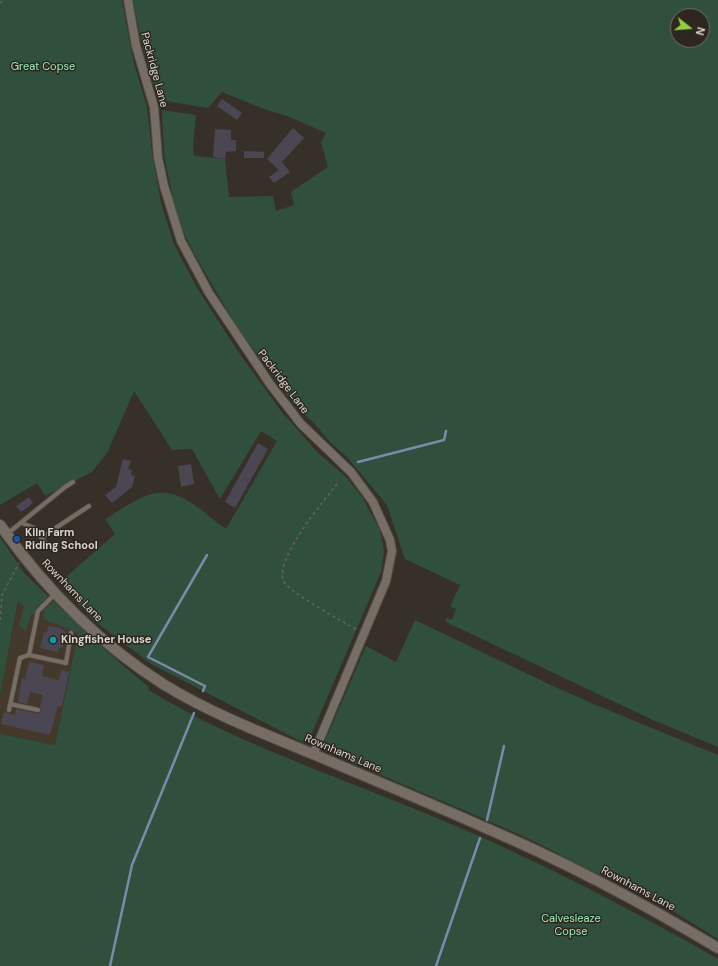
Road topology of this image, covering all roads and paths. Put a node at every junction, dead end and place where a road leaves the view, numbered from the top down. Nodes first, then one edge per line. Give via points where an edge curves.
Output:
1 (5, 0) edge
2 (128, 0) edge
3 (0, 3) edge
4 (72, 482) dead end
5 (337, 484) dead end
6 (89, 506) dead end
7 (22, 523) junction
8 (0, 525) edge
9 (7, 535) junction
10 (42, 537) junction
11 (47, 545) dead end
12 (21, 560) dead end
13 (56, 594) junction
14 (0, 620) edge
15 (364, 632) junction
16 (71, 633) dead end
17 (29, 655) junction
18 (10, 704) junction
19 (9, 710) dead end
20 (38, 710) dead end
21 (313, 755) junction
22 (718, 948) edge

1 - 3 path
2 - 15 street, Packridge Lane via 136,46 154,107 158,158 164,186 181,241 209,293 301,424 363,486 390,540 392,551 387,576
4 - 7 lane
5 - 15 path via 290,550 282,571 282,580 302,597
6 - 10 lane
7 - 9 lane
7 - 10 lane via 34,528
8 - 9 street, Rownhams Lane
9 - 13 street, Rownhams Lane
10 - 11 lane
12 - 14 path via 2,595
13 - 17 lane via 38,611
13 - 21 street, Rownhams Lane via 104,640 164,684 238,724
15 - 21 street, Packridge Lane
16 - 17 lane via 66,663
17 - 18 lane via 20,658
18 - 19 lane
18 - 20 lane
21 - 22 street, Rownhams Lane via 534,849 630,898

